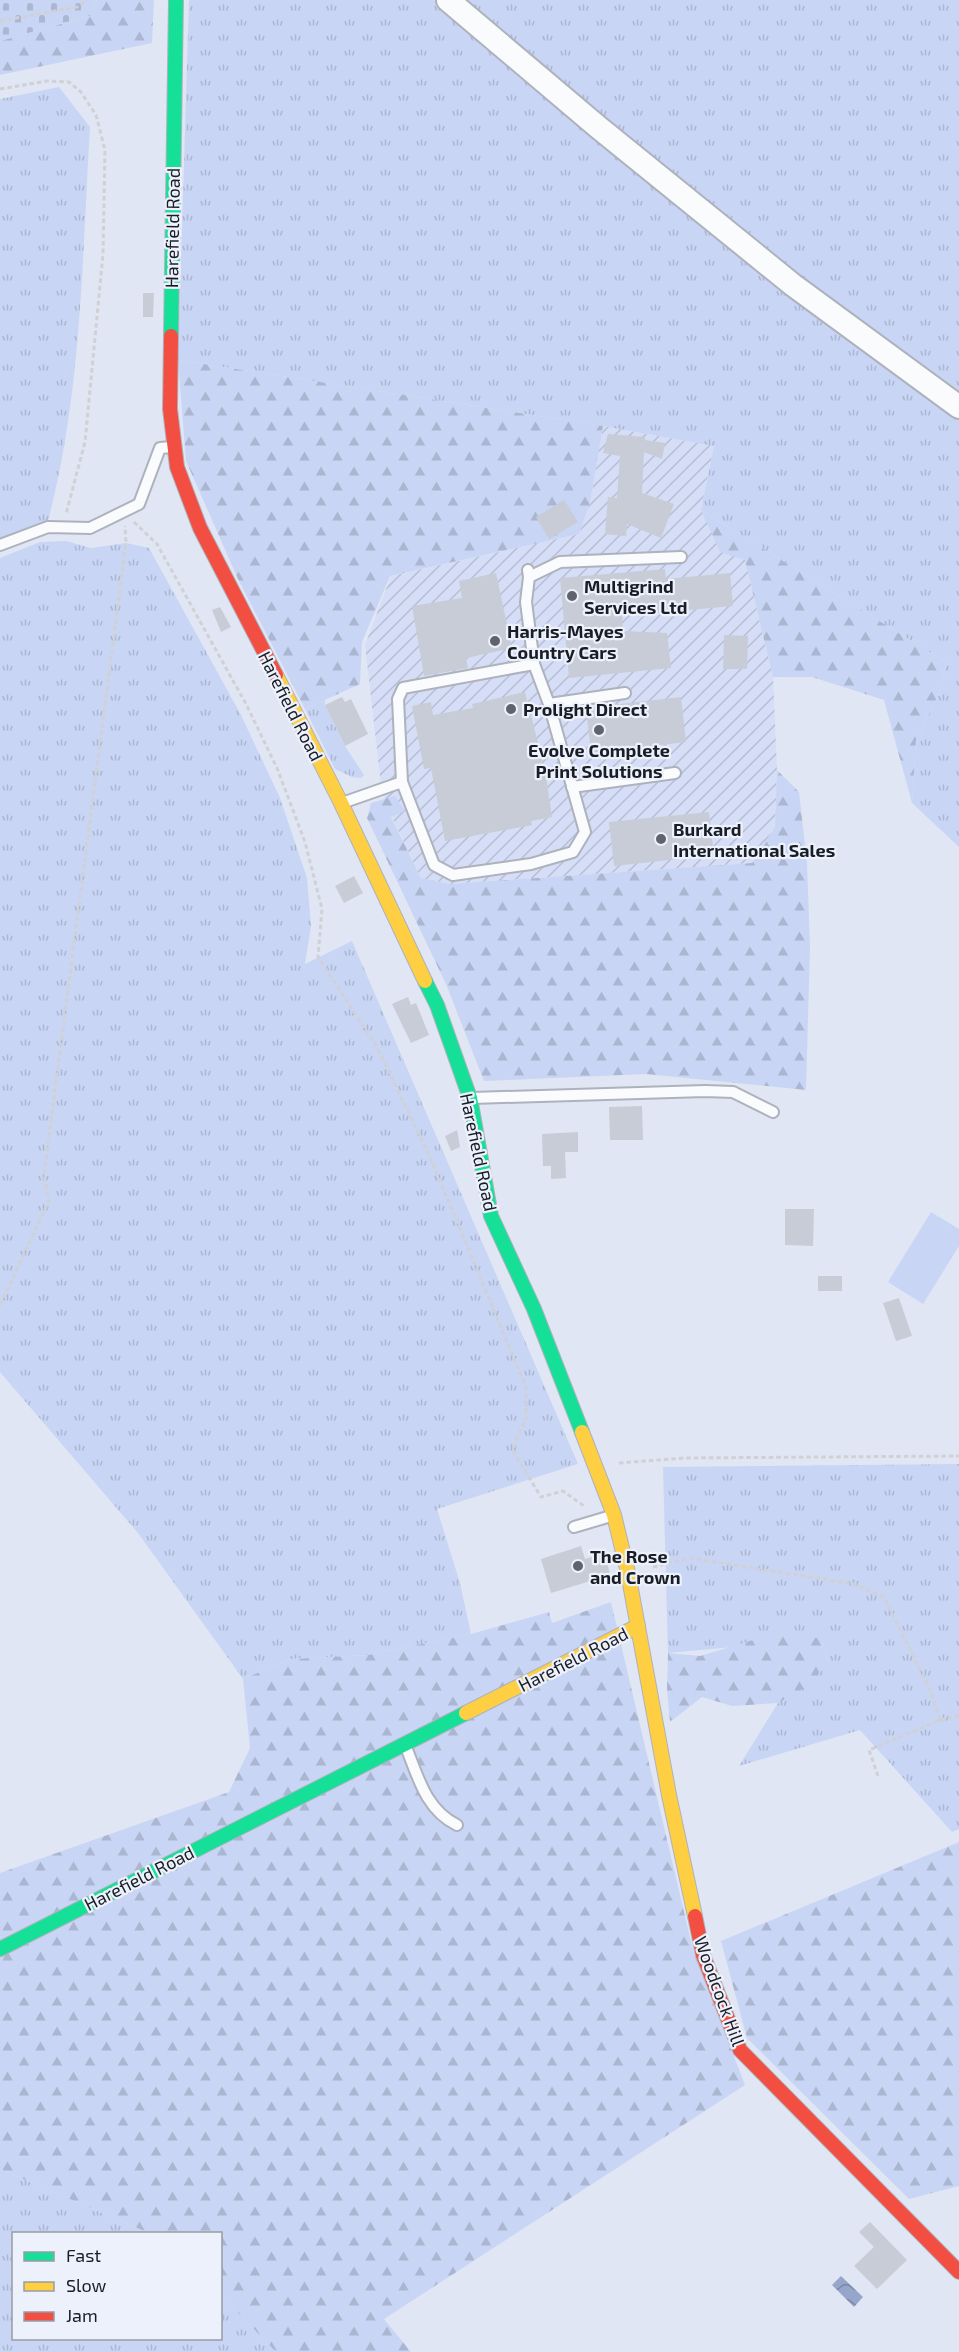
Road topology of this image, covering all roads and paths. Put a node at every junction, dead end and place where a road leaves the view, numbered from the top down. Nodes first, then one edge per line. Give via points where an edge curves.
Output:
1 (87, 0) edge
2 (176, 0) edge
3 (448, 0) edge
4 (0, 21) edge
5 (0, 89) edge
6 (959, 407) edge
7 (176, 447) junction
8 (124, 512) junction
9 (62, 527) junction
10 (0, 545) edge
11 (681, 557) dead end
12 (534, 664) junction
13 (625, 693) dead end
14 (549, 704) junction
15 (675, 773) dead end
16 (402, 782) junction
17 (572, 788) junction
18 (341, 803) junction
19 (470, 1098) junction
20 (773, 1112) dead end
21 (0, 1305) edge
22 (959, 1456) edge
23 (598, 1477) junction
24 (590, 1511) dead end
25 (614, 1515) junction
26 (574, 1527) dead end
27 (628, 1573) junction
28 (638, 1626) junction
29 (959, 1716) edge
30 (940, 1720) junction
31 (404, 1744) junction
32 (878, 1776) dead end
33 (457, 1825) dead end
34 (0, 1949) edge
35 (959, 2272) edge

1 - 4 path via 77,8
2 - 7 street, Harefield Road via 170,409
3 - 6 street via 793,285
5 - 9 path via 47,81 69,82 96,115 105,150 102,254 85,442
7 - 8 lane via 160,448 138,504
7 - 18 street, Harefield Road via 177,466 200,528
8 - 9 lane via 90,528
8 - 21 path via 126,543 44,1175 49,1201
8 - 24 path via 157,544 277,768 305,842 322,909 318,957 382,1057 429,1156 526,1386 526,1419 514,1453 541,1497 563,1491
9 - 10 lane via 48,526
11 - 12 lane via 560,561 528,573 526,602
12 - 14 lane
12 - 16 lane via 403,688 398,699
13 - 14 lane
14 - 17 lane
15 - 17 lane
16 - 17 lane via 434,865 453,875 531,864 573,852 585,832
16 - 18 lane
18 - 19 street, Harefield Road via 437,1005
19 - 20 lane via 733,1092
19 - 23 street, Harefield Road via 491,1216 534,1309
22 - 23 path via 684,1458 607,1464
23 - 25 street, Harefield Road
25 - 26 lane
25 - 27 street, Harefield Road
27 - 28 street, Harefield Road
27 - 30 path via 690,1558 854,1584 884,1597 931,1692
28 - 31 street, Harefield Road
28 - 35 street, Woodcock Hill via 703,1955 740,2050
29 - 30 path
30 - 32 path via 868,1750
31 - 33 lane via 435,1810
31 - 34 street, Harefield Road

